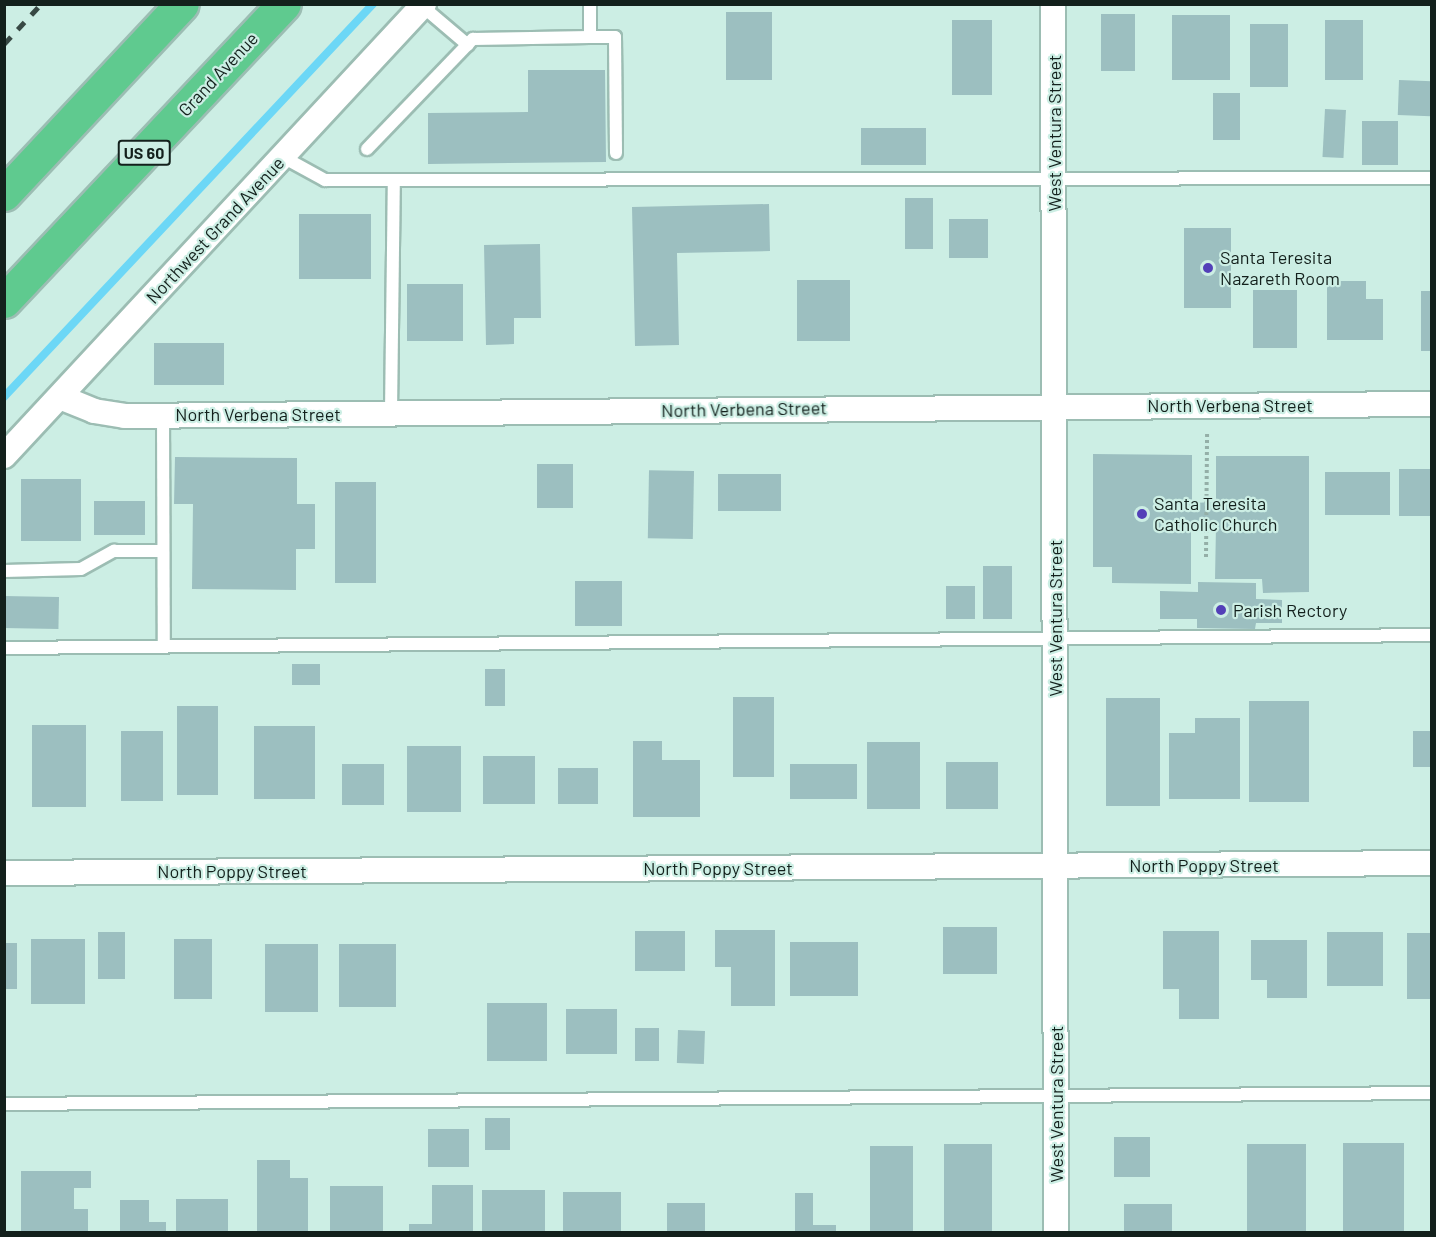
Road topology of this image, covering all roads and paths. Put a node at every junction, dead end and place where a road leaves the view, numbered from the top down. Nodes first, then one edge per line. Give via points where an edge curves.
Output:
1 (182, 4) edge
2 (284, 4) edge
3 (590, 4) edge
4 (1053, 4) edge
5 (423, 5) edge
6 (590, 37) junction
7 (468, 45) junction
8 (367, 149) dead end
9 (616, 153) dead end
10 (283, 157) junction
11 (1431, 178) edge
12 (394, 181) junction
13 (1055, 181) junction
14 (4, 194) edge
15 (4, 301) edge
16 (60, 397) junction
17 (1431, 404) edge
18 (1055, 406) junction
19 (391, 413) junction
20 (163, 415) junction
21 (1207, 432) dead end
22 (4, 456) edge
23 (163, 551) junction
24 (1206, 557) dead end
25 (4, 571) edge
26 (1431, 635) edge
27 (1055, 637) junction
28 (164, 646) junction
29 (4, 648) edge
30 (1431, 863) edge
31 (1055, 866) junction
32 (4, 873) edge
33 (1431, 1093) edge
34 (1056, 1095) junction
35 (4, 1104) edge
36 (1056, 1233) edge

1 - 14 highway
2 - 15 highway, Grand Avenue / US 60
3 - 6 lane
4 - 13 street, West Ventura Street
5 - 7 lane
5 - 10 street, Northwest Grand Avenue
6 - 7 lane via 473,39
6 - 9 lane via 615,37
7 - 8 lane
10 - 12 lane via 325,180
10 - 16 street, Northwest Grand Avenue
11 - 13 lane
12 - 13 lane
12 - 19 lane
13 - 18 street, West Ventura Street
16 - 20 street, North Verbena Street via 94,411
16 - 22 street, Northwest Grand Avenue
17 - 18 street, North Verbena Street
18 - 19 street, North Verbena Street
18 - 27 street, West Ventura Street
19 - 20 street, North Verbena Street
20 - 23 lane
21 - 24 path
23 - 25 lane via 114,552 81,568
23 - 28 lane
26 - 27 lane
27 - 28 lane
27 - 31 street, West Ventura Street
28 - 29 lane
30 - 31 street, North Poppy Street
31 - 32 street, North Poppy Street
31 - 34 street, West Ventura Street
33 - 34 lane
34 - 35 lane
34 - 36 street, West Ventura Street

